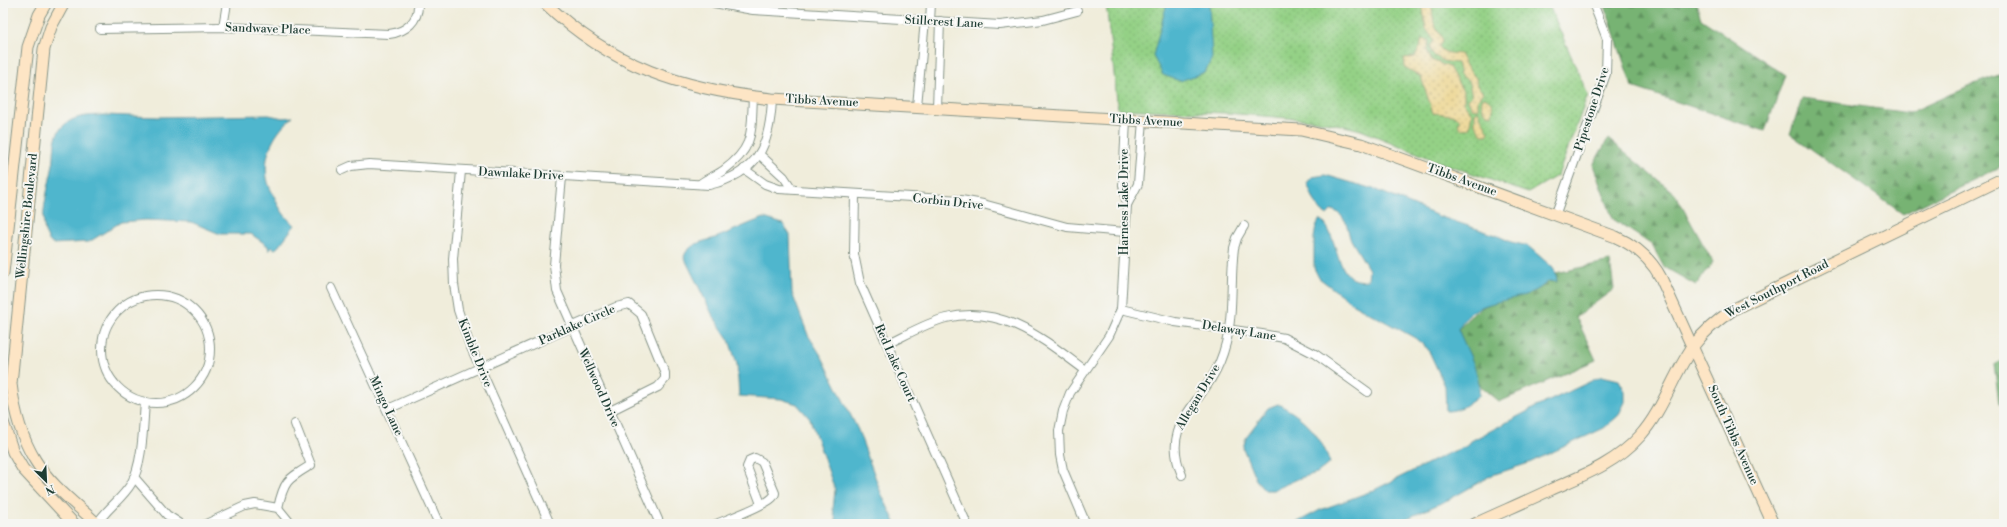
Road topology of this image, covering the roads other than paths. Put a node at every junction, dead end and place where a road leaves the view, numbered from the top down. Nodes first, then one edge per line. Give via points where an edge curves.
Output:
1 (46, 3) edge
2 (64, 3) edge
3 (227, 3) edge
4 (418, 3) edge
5 (545, 3) edge
6 (714, 3) edge
7 (931, 3) edge
8 (1593, 3) edge
9 (1078, 11) dead end
10 (927, 21) junction
11 (940, 21) junction
12 (223, 27) junction
13 (100, 29) dead end
14 (753, 97) junction
15 (772, 99) junction
16 (917, 106) junction
17 (937, 108) junction
18 (1126, 119) junction
19 (1143, 120) junction
20 (759, 154) junction
21 (740, 156) junction
22 (747, 167) junction
23 (342, 170) dead end
24 (461, 171) junction
25 (562, 176) junction
26 (2004, 178) edge
27 (700, 184) junction
28 (792, 189) junction
29 (855, 194) junction
30 (1127, 205) junction
31 (1556, 214) junction
32 (1244, 226) dead end
33 (1125, 232) junction
34 (3, 273) edge
35 (331, 288) dead end
36 (1120, 309) junction
37 (572, 326) junction
38 (1229, 329) junction
39 (887, 344) junction
40 (1693, 346) junction
41 (480, 368) junction
42 (1085, 370) junction
43 (1368, 392) dead end
44 (145, 402) junction
45 (388, 409) junction
46 (610, 411) junction
47 (3, 422) edge
48 (295, 424) dead end
49 (1182, 475) dead end
50 (134, 477) junction
51 (762, 504) junction
52 (278, 508) junction
53 (74, 524) edge
54 (97, 524) edge
55 (181, 524) edge
56 (206, 524) edge
57 (291, 524) edge
58 (439, 524) edge
59 (550, 524) edge
60 (660, 524) edge
61 (716, 524) edge
62 (968, 524) edge
63 (1086, 524) edge
64 (1475, 524) edge
65 (1773, 524) edge

1 - 34 street, Wellingshire Boulevard via 28,47
2 - 54 street, Wellingshire Boulevard via 51,27 44,49 11,384 15,414 35,460 58,488
3 - 12 street
4 - 12 street, Sandwave Place via 416,18 411,25 397,33 389,34
5 - 14 street, Tibbs Avenue via 592,42 634,66 663,78
6 - 10 street, Stillcrest Lane via 753,10
7 - 10 street
8 - 31 street, Pipestone Drive via 1607,39 1606,74
9 - 11 street, Stillcrest Lane via 1014,25
10 - 11 street, Stillcrest Lane
10 - 16 street
11 - 17 street
12 - 13 street, Sandwave Place
14 - 15 street, Tibbs Avenue
14 - 21 street via 751,137
15 - 16 street, Tibbs Avenue
15 - 20 street, Dawnlake Drive via 770,128
16 - 17 street, Tibbs Avenue
17 - 18 street, Tibbs Avenue
18 - 19 street, Tibbs Avenue
18 - 30 street, Harness Lake Drive via 1123,185
19 - 30 street via 1138,184
19 - 31 street, Tibbs Avenue via 1280,128 1331,136 1361,144
20 - 22 street, Dawnlake Drive
20 - 28 street via 784,177
21 - 22 street
21 - 27 street
22 - 27 street, Dawnlake Drive via 723,182
22 - 28 street, Corbin Drive via 767,185 779,189
23 - 24 street, Dawnlake Drive via 369,164
24 - 25 street, Dawnlake Drive
24 - 41 street, Kimble Drive via 453,251 454,284 462,324
25 - 27 street, Dawnlake Drive
25 - 37 street, Wellwood Drive via 554,272 559,297
26 - 40 street, West Southport Road via 1734,309 1710,327
28 - 29 street, Corbin Drive
29 - 33 street, Corbin Drive via 961,200 1067,227
29 - 39 street, Red Lake Court via 856,268
30 - 33 street, Harness Lake Drive
31 - 40 street, Tibbs Avenue via 1625,241 1646,256 1662,278
32 - 38 street, Allegan Drive via 1234,248
33 - 36 street, Harness Lake Drive
35 - 45 street, Mingo Lane
36 - 38 street, Delaway Lane via 1175,322
36 - 42 street, Harness Lake Drive via 1109,336
37 - 41 street, Parklake Circle
37 - 46 street, Wellwood Drive
37 - 46 street, Parklake Circle via 629,304 641,314 665,373 665,379 658,387
38 - 43 street, Delaway Lane via 1274,336 1296,343
38 - 49 street, Allegan Drive via 1216,370 1185,415 1178,430 1175,452
39 - 42 street via 945,318 963,315 985,316 1030,331
39 - 62 street, Red Lake Court
40 - 64 street, West Southport Road via 1656,415 1641,435 1622,453 1594,471
40 - 65 street, South Tibbs Avenue
41 - 45 street, Parklake Circle
41 - 59 street, Kimble Drive
42 - 63 street, Harness Lake Drive via 1064,406 1059,446 1064,475
44 - 44 street via 166,402 186,394 204,374 209,360 207,331 200,318 178,300 165,296 144,297 124,306 110,320 102,343 102,355 110,378 125,394
44 - 50 street via 139,462
45 - 58 street, Mingo Lane
46 - 60 street, Wellwood Drive
47 - 53 street via 12,452 23,469
48 - 52 street via 311,465 290,478 282,490
50 - 54 street via 128,489 104,512
50 - 55 street via 167,515
51 - 51 street via 774,497 775,492 762,462 755,458 750,460 747,467
51 - 61 street
52 - 56 street via 255,504 245,506
52 - 57 street

